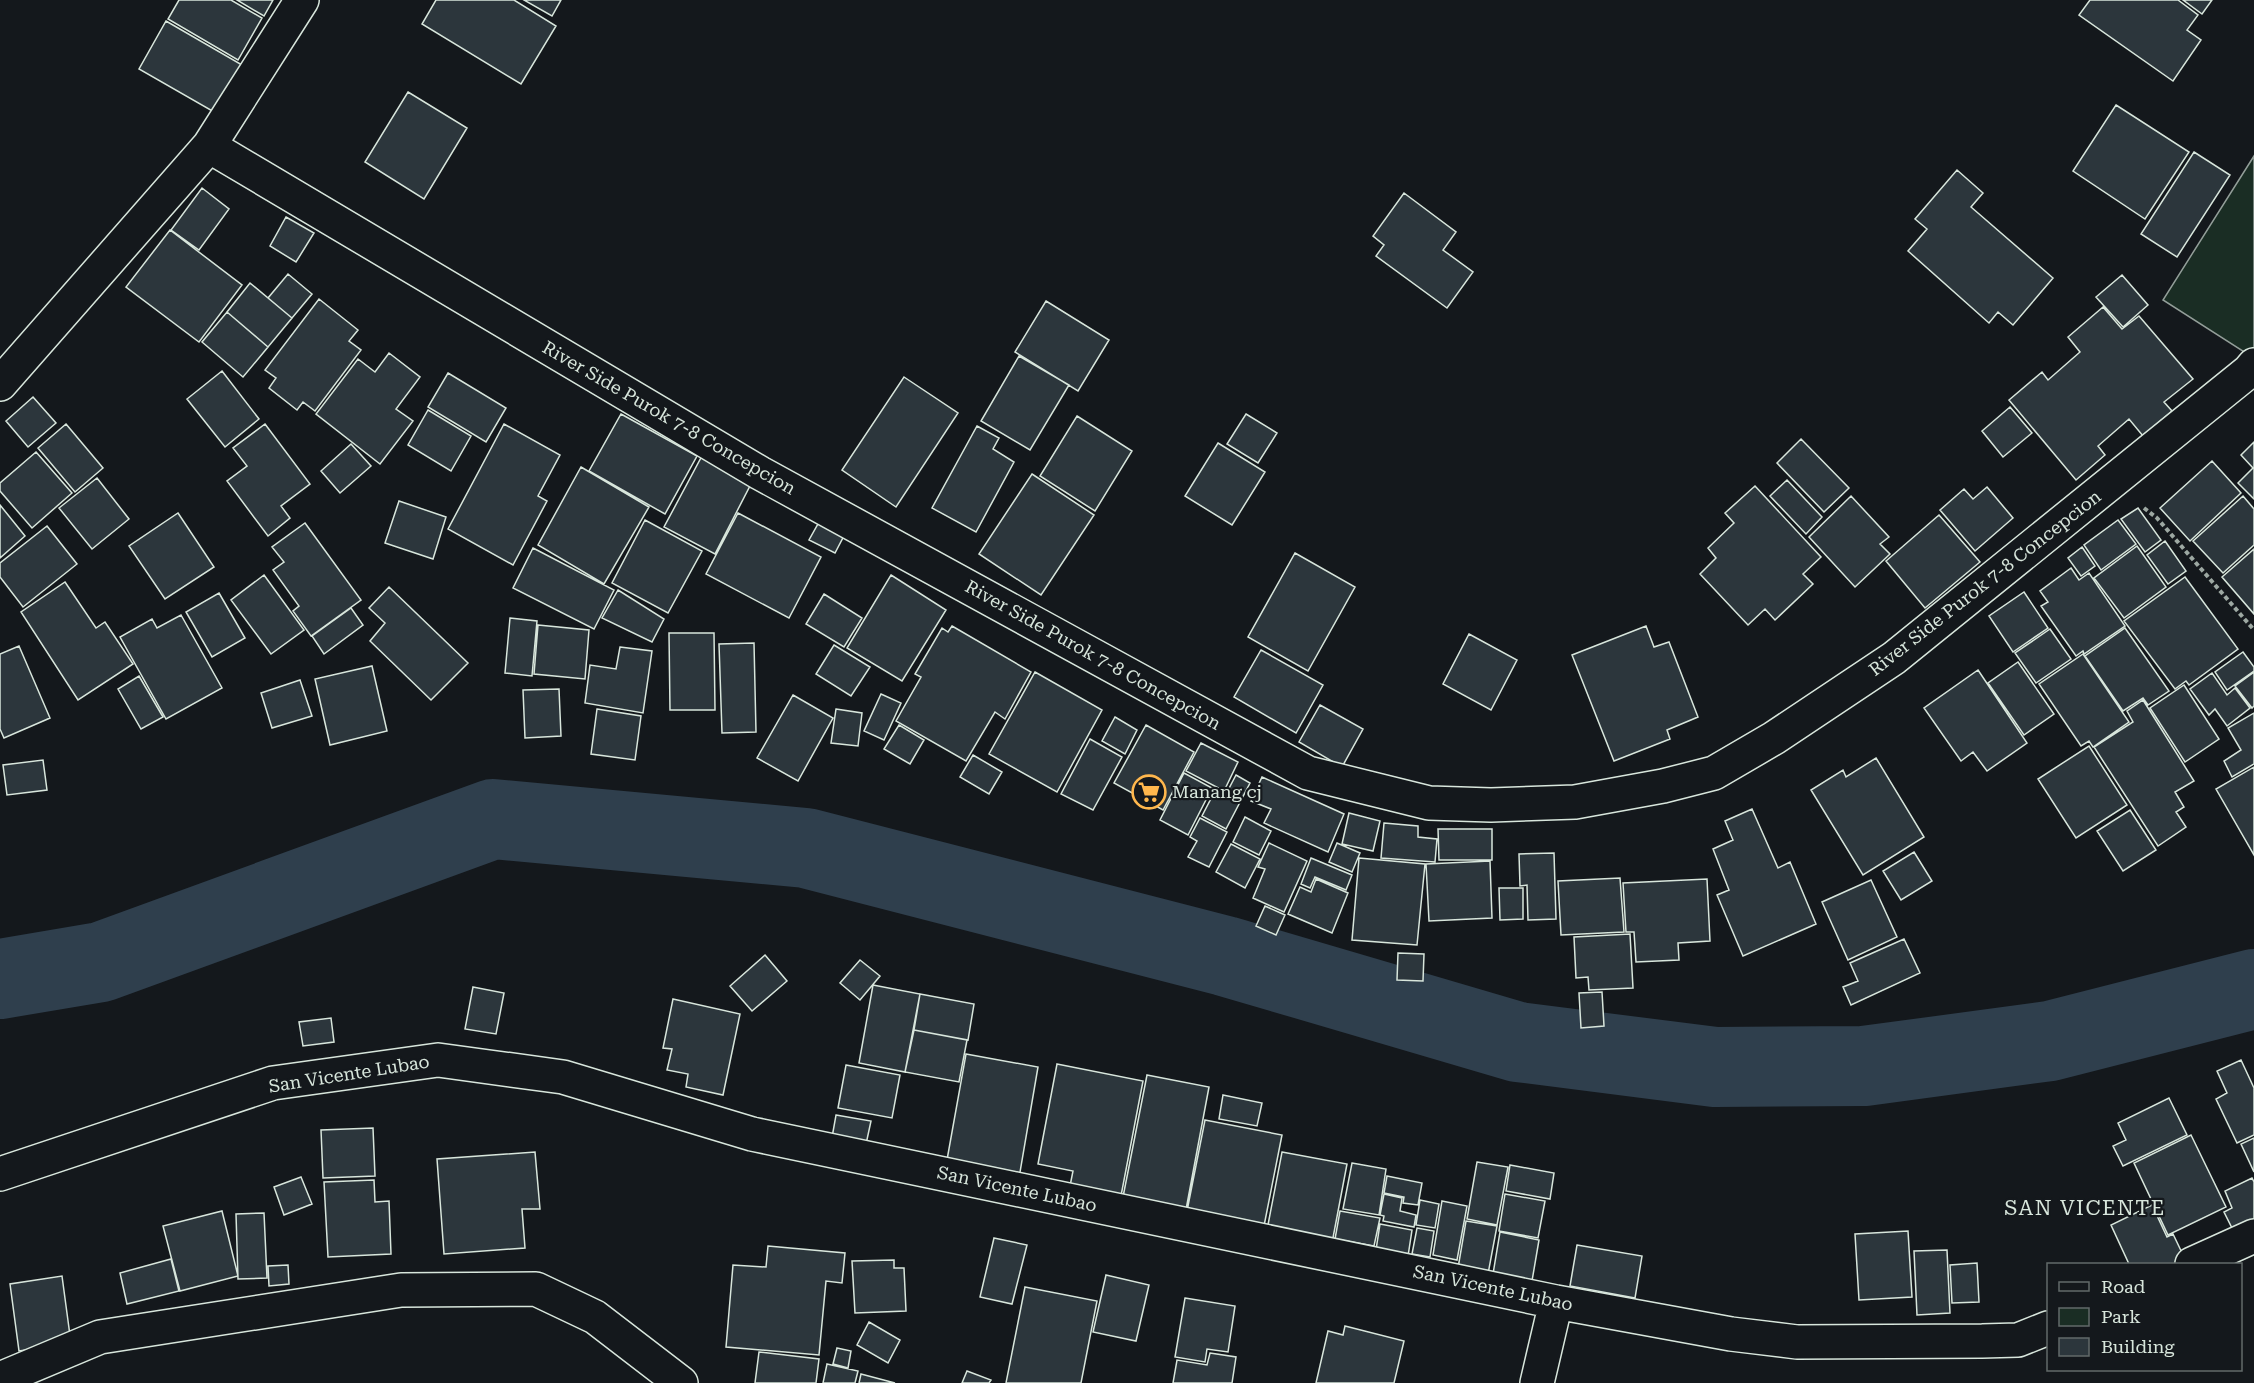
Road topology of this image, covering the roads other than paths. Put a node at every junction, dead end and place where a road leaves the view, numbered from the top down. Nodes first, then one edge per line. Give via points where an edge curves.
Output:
1 (302, 0) edge
2 (209, 146) junction
3 (2254, 365) edge
4 (0, 384) edge
5 (0, 1174) edge
6 (2254, 1236) edge
7 (2194, 1263) edge
8 (1570, 1304) junction
9 (2047, 1329) edge
10 (0, 1379) edge
11 (681, 1383) edge
12 (1537, 1383) edge

1 - 2 street
2 - 3 street, River Side Purok 7-8 Concepcion via 760,473 1298,768 1368,790 1429,803 1575,802 1714,773 1894,658
2 - 4 street
5 - 8 street, San Vicente Lubao via 273,1083 438,1060 563,1077 752,1134
6 - 7 street
8 - 9 street, San Vicente Lubao via 1731,1334 1797,1342 2018,1340
8 - 12 street
10 - 11 street via 100,1336 401,1290 536,1289 595,1317

